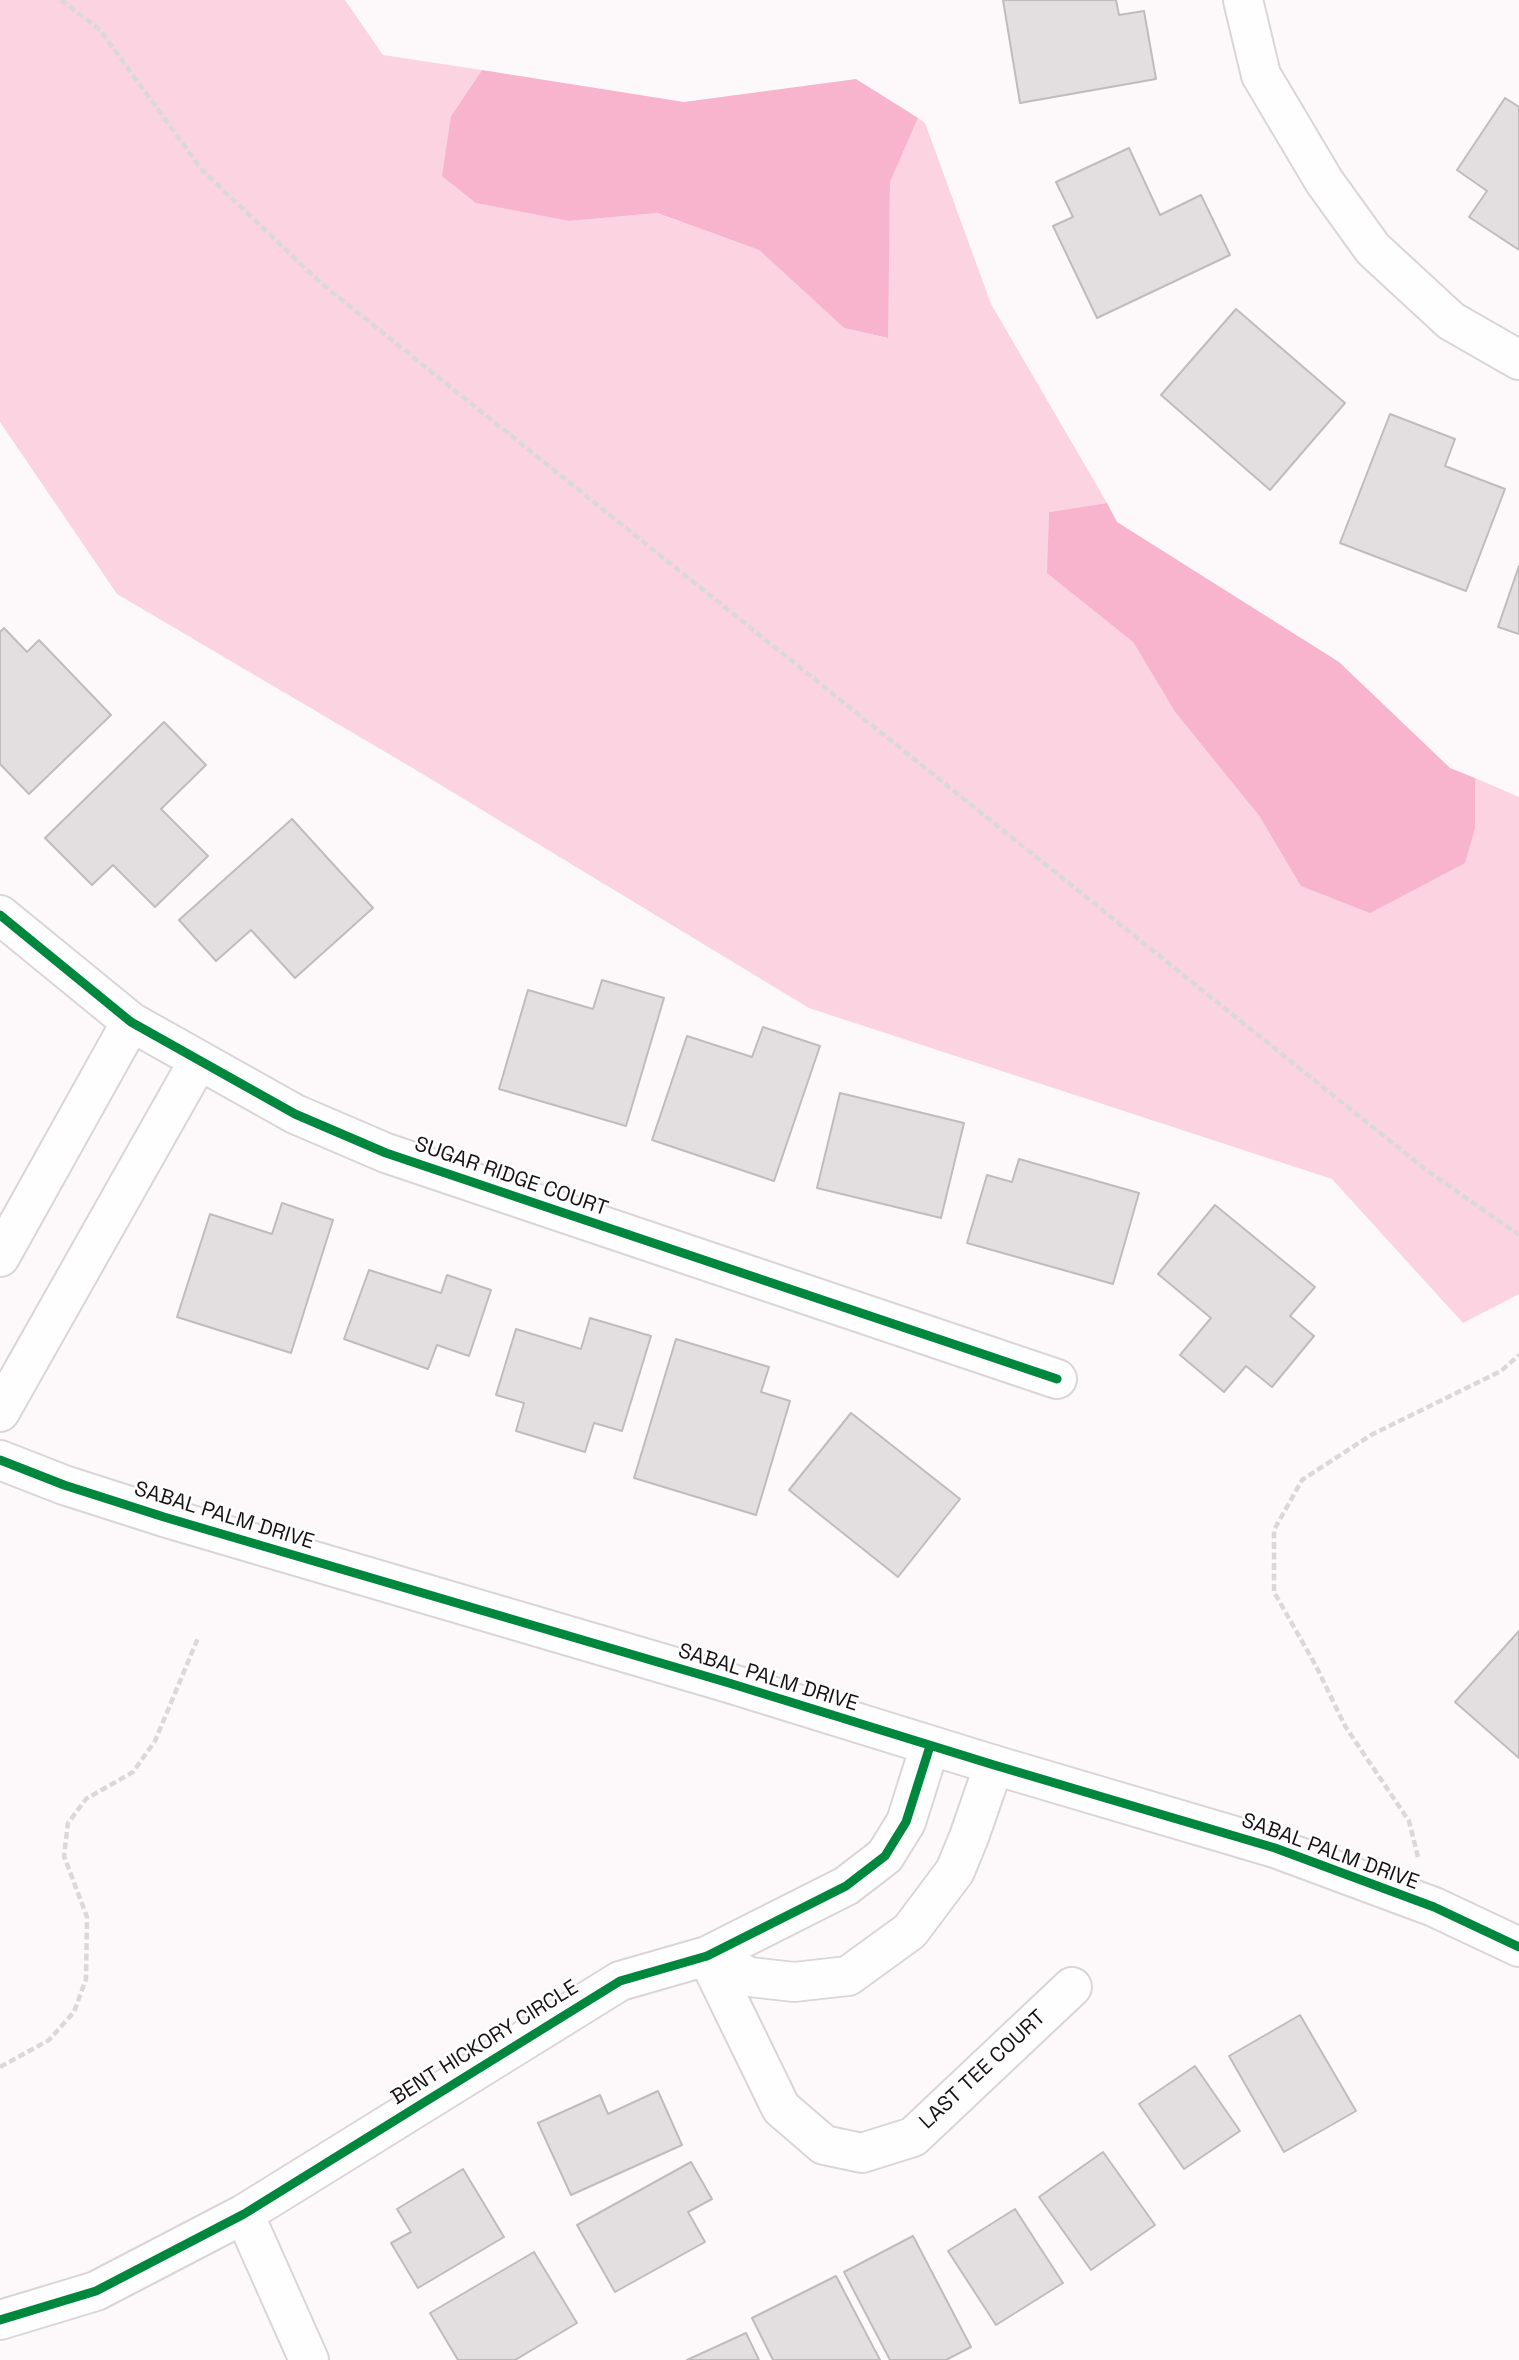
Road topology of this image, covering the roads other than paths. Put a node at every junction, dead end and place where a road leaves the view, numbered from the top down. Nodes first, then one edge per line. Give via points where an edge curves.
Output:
1 (1242, 0) edge
2 (1519, 360) edge
3 (0, 915) edge
4 (131, 1022) junction
5 (199, 1060) junction
6 (0, 1257) edge
7 (1057, 1379) dead end
8 (0, 1412) edge
9 (0, 1460) edge
10 (930, 1746) junction
11 (994, 1765) junction
12 (1519, 1947) edge
13 (707, 1956) junction
14 (1072, 1987) dead end
15 (244, 2214) junction
16 (0, 2320) edge
17 (309, 2360) edge

1 - 2 street via 1261,75 1324,181 1373,250 1451,321
3 - 4 street, SUGAR RIDGE COURT
4 - 5 street, SUGAR RIDGE COURT
4 - 6 street
5 - 7 street, SUGAR RIDGE COURT via 295,1114 386,1153
5 - 8 street
9 - 10 street, SABAL PALM DRIVE via 164,1517
10 - 11 street, SABAL PALM DRIVE
10 - 13 street, BENT HICKORY CIRCLE via 906,1822 885,1856 846,1886
11 - 12 street, SABAL PALM DRIVE via 1275,1848 1434,1908
11 - 13 street via 955,1871 910,1931 848,1976 794,1982 750,1977
13 - 14 street, LAST TEE COURT via 781,2108 824,2145 862,2153 913,2137
13 - 15 street, BENT HICKORY CIRCLE via 620,1981
15 - 16 street, BENT HICKORY CIRCLE via 96,2291
15 - 17 street

